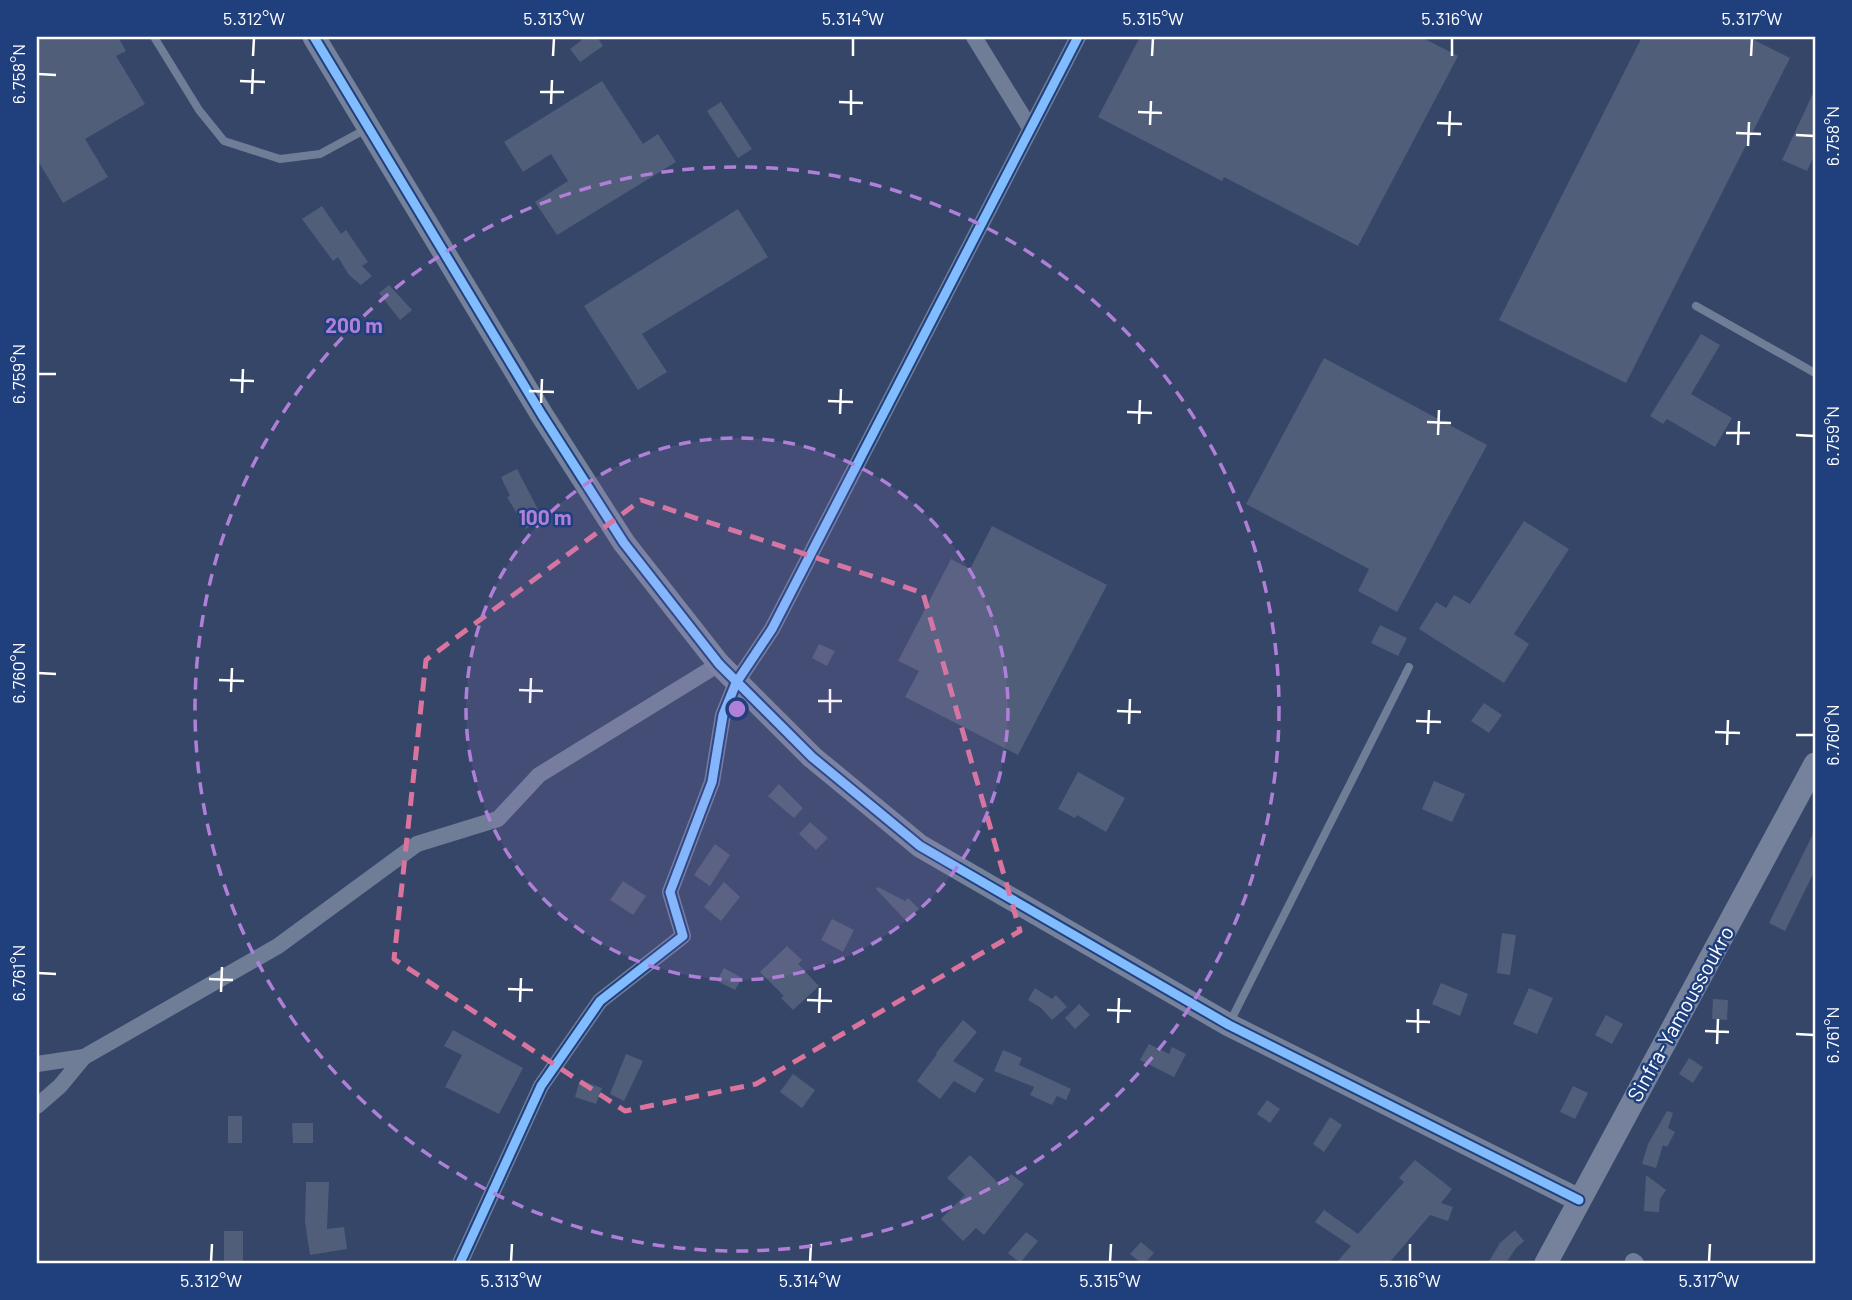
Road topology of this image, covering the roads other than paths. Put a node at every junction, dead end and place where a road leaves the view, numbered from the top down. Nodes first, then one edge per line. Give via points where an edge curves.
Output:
1 (154, 37) edge
2 (314, 37) edge
3 (974, 37) edge
4 (1078, 37) edge
5 (368, 128) junction
6 (1030, 128) junction
7 (1696, 306) dead end
8 (1815, 373) edge
9 (719, 664) junction
10 (1409, 667) dead end
11 (736, 683) junction
12 (1815, 764) edge
13 (1229, 1025) junction
14 (84, 1057) junction
15 (37, 1064) edge
16 (37, 1106) edge
17 (1578, 1200) junction
18 (460, 1263) edge
19 (1546, 1263) edge

1 - 5 lane via 199,110 224,141 245,150 280,159 320,154
2 - 5 street
3 - 6 street
4 - 6 street
5 - 9 street via 624,543
6 - 11 street via 772,629
7 - 8 lane
9 - 11 street
9 - 14 street via 539,775 498,819 417,844 278,946
10 - 13 lane
11 - 13 street via 812,757 920,846
11 - 18 street via 723,715 712,782 670,892 683,936 600,1001 541,1086
12 - 17 street, Sinfra-Yamoussoukro
13 - 17 street
14 - 15 street
14 - 16 street
17 - 19 street, Sinfra-Yamoussoukro

